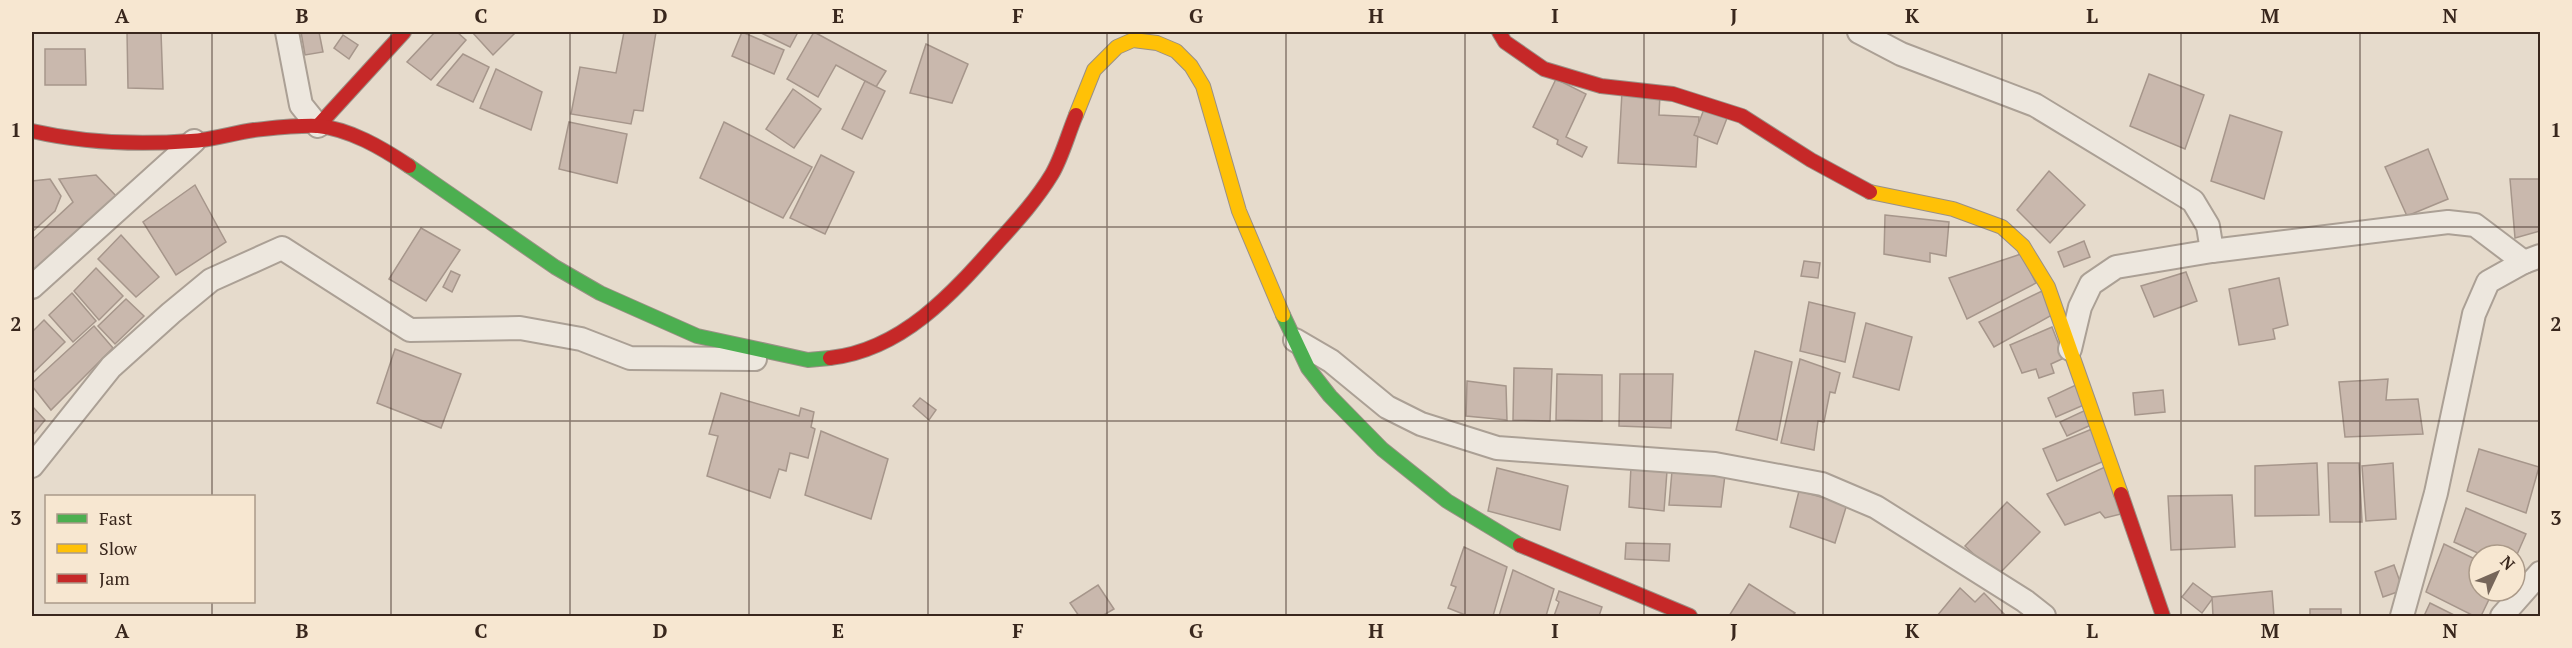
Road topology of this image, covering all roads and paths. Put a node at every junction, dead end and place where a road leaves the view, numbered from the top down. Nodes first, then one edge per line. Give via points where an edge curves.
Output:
1 (287, 32) edge
2 (404, 32) edge
3 (1499, 32) edge
4 (1859, 32) edge
5 (318, 126) junction
6 (32, 131) edge
7 (67, 139) junction
8 (194, 141) junction
9 (32, 150) edge
10 (2212, 251) junction
11 (2532, 259) edge
12 (32, 287) edge
13 (1292, 338) junction
14 (2070, 350) junction
15 (808, 360) junction
16 (32, 466) edge
17 (2541, 573) edge
18 (2511, 612) edge
19 (1690, 616) edge
20 (2044, 616) edge
21 (2163, 616) edge
22 (2402, 616) edge

1 - 5 street via 301,105
2 - 5 main road
3 - 14 main road via 1505,42 1544,69 1601,86 1673,94 1742,116 1870,192 1953,209 2002,227 2023,246 2048,287
4 - 10 street via 1901,54 2034,105 2193,201 2208,226
5 - 8 main road via 254,130
5 - 15 main road via 351,134 388,152 555,267 600,293 697,336
6 - 7 main road
7 - 8 main road
7 - 9 street
8 - 12 street
10 - 11 street via 2448,222 2475,225
10 - 14 street via 2116,267 2091,284 2080,307
11 - 22 street via 2488,282 2474,314 2436,493
13 - 15 main road via 1239,211 1203,86 1176,51 1157,43 1132,40 1117,47 1094,70 1053,173 1031,205 956,290 906,332 854,355
13 - 19 main road via 1308,368 1330,396 1382,449 1447,501 1519,545
13 - 20 street via 1330,361 1387,407 1421,424 1497,448 1715,464 1822,484 1876,507
14 - 21 main road
15 - 16 street via 630,357 581,339 520,328 410,330 282,248 211,280 171,313 111,367
17 - 18 street

